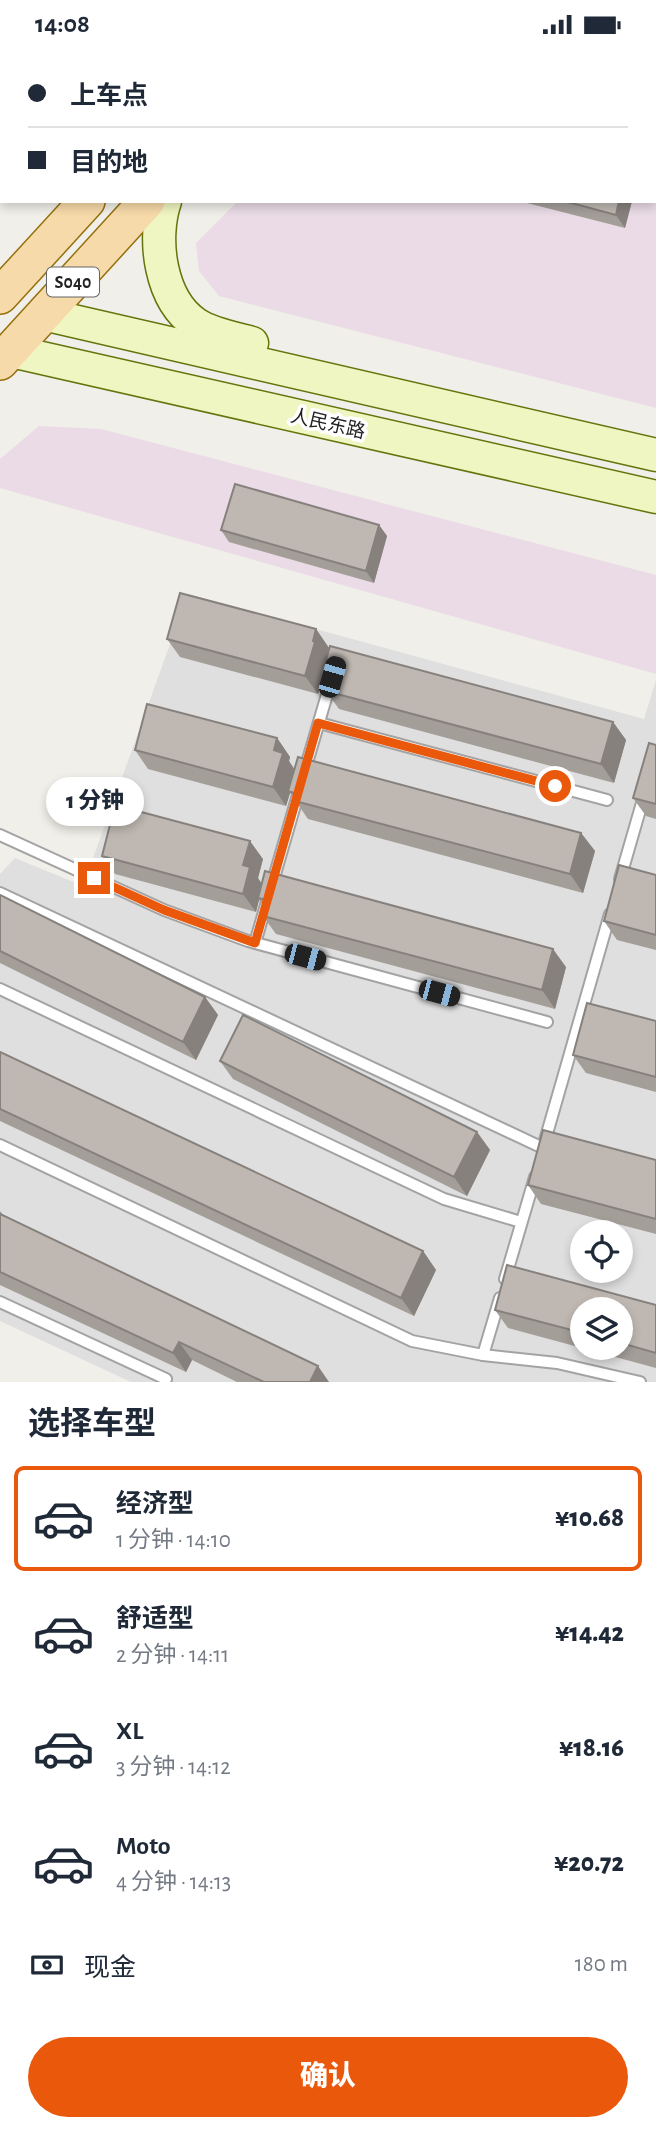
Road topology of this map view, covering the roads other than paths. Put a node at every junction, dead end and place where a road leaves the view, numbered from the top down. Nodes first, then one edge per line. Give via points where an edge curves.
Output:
1 (85, 203) edge
2 (145, 203) edge
3 (164, 203) edge
4 (0, 296) edge
5 (0, 308) edge
6 (43, 314) junction
7 (4, 354) edge
8 (456, 409) junction
9 (656, 455) edge
10 (656, 497) edge
11 (335, 666) edge
12 (318, 723) junction
13 (649, 779) edge
14 (607, 800) dead end
15 (0, 835) edge
16 (618, 885) edge
17 (1, 895) edge
18 (615, 898) edge
19 (255, 943) junction
20 (0, 989) edge
21 (547, 1022) dead end
22 (0, 1145) edge
23 (543, 1148) junction
24 (522, 1222) junction
25 (0, 1302) edge
26 (483, 1355) junction
27 (166, 1379) edge
28 (640, 1382) edge

1 - 4 main road, S040
2 - 6 main road, S040
3 - 8 main road via 159,218 166,283 175,304 196,324
5 - 6 main road
6 - 7 main road, S040
6 - 8 main road
7 - 10 main road, 人民东路
8 - 9 main road
11 - 12 lane
12 - 14 lane
12 - 19 lane
13 - 16 lane
15 - 19 lane via 164,910
17 - 23 lane
18 - 23 lane
19 - 21 lane
20 - 24 lane via 444,1199
22 - 26 lane via 412,1342
23 - 24 lane
24 - 26 lane
25 - 27 lane
26 - 28 lane via 557,1363

